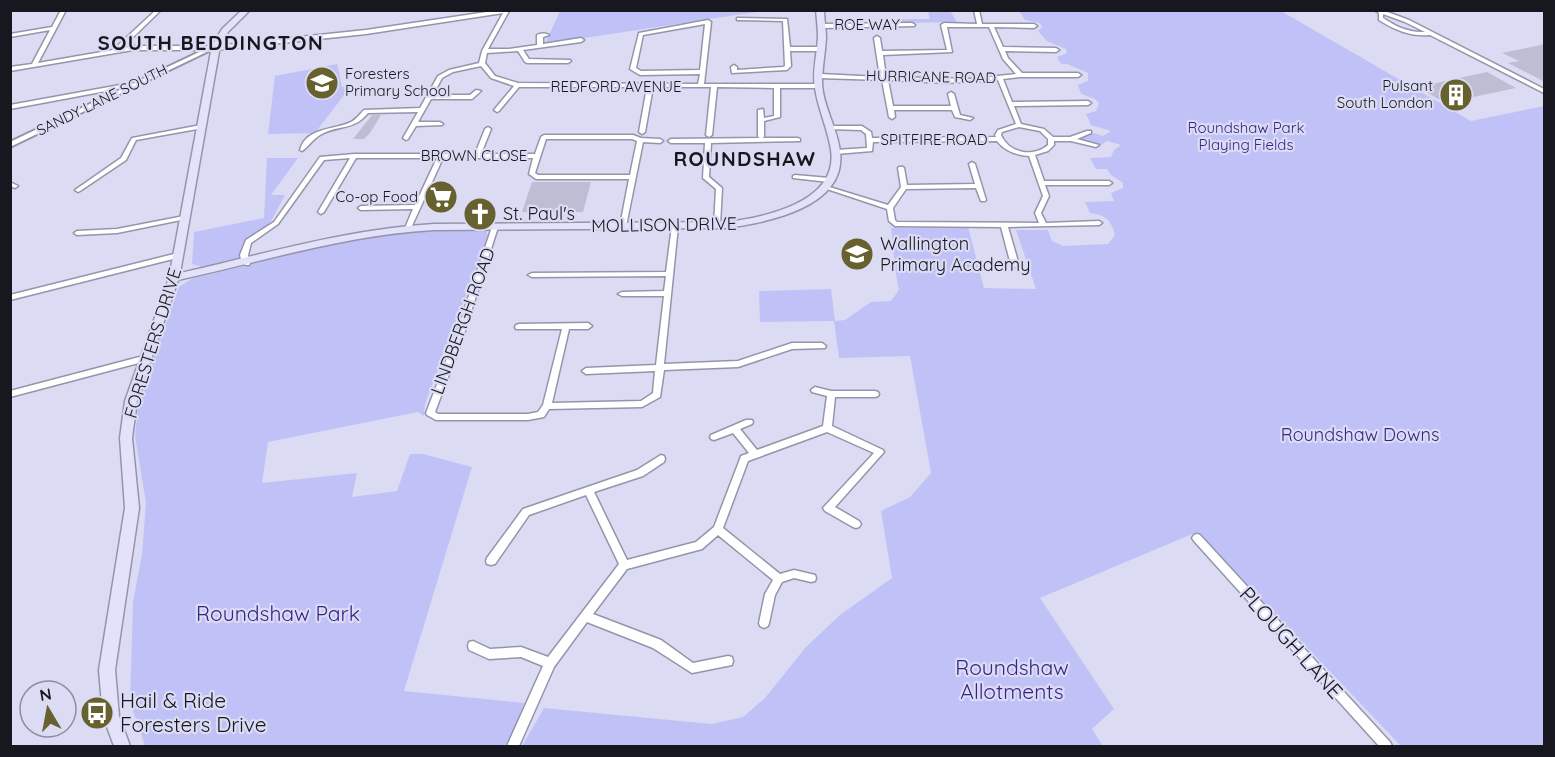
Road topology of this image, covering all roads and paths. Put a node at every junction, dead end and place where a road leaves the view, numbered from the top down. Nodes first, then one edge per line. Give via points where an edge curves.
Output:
1 (64, 10) edge
2 (159, 10) edge
3 (247, 10) edge
4 (777, 10) edge
5 (820, 10) edge
6 (976, 10) edge
7 (507, 11) edge
8 (1378, 12) edge
9 (740, 19) dead end
10 (777, 19) junction
11 (980, 24) junction
12 (912, 25) dead end
13 (822, 26) junction
14 (991, 26) junction
15 (1034, 26) dead end
16 (55, 28) junction
17 (1431, 33) junction
18 (546, 35) dead end
19 (10, 36) edge
20 (877, 38) dead end
21 (580, 40) dead end
22 (540, 46) junction
23 (212, 47) junction
24 (787, 49) junction
25 (520, 50) junction
26 (822, 50) junction
27 (1002, 50) junction
28 (1056, 50) dead end
29 (115, 51) junction
30 (485, 51) junction
31 (880, 53) junction
32 (568, 61) dead end
33 (482, 64) junction
34 (34, 65) junction
35 (734, 67) dead end
36 (10, 69) edge
37 (703, 72) junction
38 (1020, 75) junction
39 (1078, 75) dead end
40 (884, 78) junction
41 (1000, 79) junction
42 (820, 81) junction
43 (131, 85) junction
44 (517, 85) junction
45 (650, 86) junction
46 (701, 86) junction
47 (714, 86) junction
48 (777, 86) junction
49 (477, 91) dead end
50 (1545, 91) edge
51 (951, 94) dead end
52 (428, 97) junction
53 (1088, 103) dead end
54 (1011, 104) junction
55 (10, 107) edge
56 (891, 108) junction
57 (955, 108) junction
58 (421, 110) junction
59 (497, 110) dead end
60 (761, 110) dead end
61 (892, 117) dead end
62 (970, 118) dead end
63 (761, 120) junction
64 (414, 124) junction
65 (440, 124) dead end
66 (1019, 125) junction
67 (201, 127) junction
68 (829, 128) junction
69 (488, 129) dead end
70 (642, 132) dead end
71 (1089, 132) dead end
72 (566, 137) joint
73 (761, 137) dead end
74 (406, 138) dead end
75 (709, 138) junction
76 (998, 139) junction
77 (1051, 139) junction
78 (1071, 139) junction
79 (798, 140) dead end
80 (870, 140) junction
81 (640, 141) junction
82 (660, 141) dead end
83 (671, 141) dead end
84 (10, 145) edge
85 (1096, 145) dead end
86 (302, 149) dead end
87 (836, 152) junction
88 (1031, 154) junction
89 (354, 156) junction
90 (441, 156) junction
91 (477, 156) junction
92 (537, 156) junction
93 (972, 164) dead end
94 (901, 168) dead end
95 (633, 177) junction
96 (795, 177) dead end
97 (1042, 183) junction
98 (1109, 183) dead end
99 (826, 184) junction
100 (979, 186) junction
101 (904, 187) junction
102 (78, 190) dead end
103 (983, 200) dead end
104 (417, 207) junction
105 (361, 208) dead end
106 (890, 208) junction
107 (321, 212) dead end
108 (184, 218) junction
109 (1099, 223) dead end
110 (717, 225) junction
111 (1004, 225) junction
112 (1042, 225) junction
113 (495, 226) junction
114 (623, 226) junction
115 (675, 226) junction
116 (408, 228) junction
117 (76, 232) dead end
118 (178, 255) junction
119 (246, 263) junction
120 (1015, 265) dead end
121 (669, 274) junction
122 (532, 275) dead end
123 (174, 278) junction
124 (667, 293) junction
125 (622, 294) dead end
126 (10, 298) edge
127 (588, 326) dead end
128 (519, 327) dead end
129 (566, 327) junction
130 (822, 346) dead end
131 (147, 358) junction
132 (660, 369) junction
133 (586, 371) dead end
134 (815, 390) dead end
135 (10, 394) edge
136 (831, 394) junction
137 (875, 394) dead end
138 (547, 406) junction
139 (749, 422) dead end
140 (827, 428) junction
141 (735, 429) junction
142 (714, 437) dead end
143 (755, 454) junction
144 (661, 459) dead end
145 (589, 491) junction
146 (856, 524) dead end
147 (718, 529) junction
148 (1197, 538) dead end
149 (491, 561) dead end
150 (624, 565) junction
151 (811, 578) dead end
152 (779, 579) junction
153 (585, 616) junction
154 (764, 623) dead end
155 (473, 645) dead end
156 (728, 661) dead end
157 (550, 663) junction
158 (122, 747) edge
159 (513, 747) edge
160 (1386, 747) edge

1 - 16 street
2 - 29 street
3 - 23 main road, SANDY LANE SOUTH
4 - 10 street
5 - 13 main road
6 - 11 street
7 - 23 street via 366,32
7 - 30 street
8 - 17 street
8 - 17 street via 1381,19 1413,35
9 - 10 street
10 - 24 street via 785,21
11 - 14 street
11 - 31 street via 944,25 948,52
12 - 13 street, ROE WAY
13 - 26 main road
14 - 15 street
14 - 27 street, HURRICANE ROAD
16 - 19 street
16 - 34 street
17 - 50 street
18 - 22 street via 540,35
20 - 31 street
21 - 22 street
22 - 25 street
23 - 29 street
23 - 43 street, SANDY LANE SOUTH
23 - 67 main road, FORESTERS DRIVE
24 - 26 street
24 - 35 street via 785,69 734,72
25 - 30 street
25 - 32 street via 527,61
26 - 42 main road
27 - 28 street
27 - 38 street, HURRICANE ROAD
29 - 34 street
30 - 33 street
31 - 40 street
33 - 44 street, REDFORD AVENUE via 493,77
33 - 52 street via 440,77
34 - 36 street
37 - 37 street via 706,22 641,34 633,69 640,73
37 - 46 street
38 - 39 street
38 - 41 street, HURRICANE ROAD
40 - 41 street, HURRICANE ROAD
40 - 42 street, HURRICANE ROAD
40 - 56 street
41 - 54 street
42 - 48 street, REDFORD AVENUE
42 - 68 main road
43 - 55 street
43 - 84 street, SANDY LANE SOUTH
44 - 45 street, REDFORD AVENUE
44 - 59 street
45 - 46 street, REDFORD AVENUE
45 - 70 street
46 - 47 street, REDFORD AVENUE
47 - 48 street, REDFORD AVENUE
47 - 75 street
48 - 63 street via 777,117
49 - 52 street via 472,97
51 - 57 street
52 - 58 street
53 - 54 street
54 - 66 street
56 - 57 street
56 - 61 street
57 - 62 street via 957,116
58 - 64 street
58 - 86 street via 366,111 356,123 323,130
60 - 63 street
63 - 73 street
64 - 65 street
64 - 74 street
66 - 76 street via 1004,128
66 - 77 street via 1042,130
67 - 102 street via 134,139 124,159
67 - 108 main road, FORESTERS DRIVE
68 - 80 street, SPITFIRE ROAD via 864,129
68 - 87 main road
69 - 91 street
71 - 78 street
72 - 81 street via 633,137
72 - 92 street via 544,137
75 - 79 street
75 - 83 street
75 - 110 street via 706,178 719,188
76 - 80 street, SPITFIRE ROAD
76 - 88 street via 1006,148
77 - 78 street
77 - 88 street via 1049,148
78 - 85 street
80 - 87 street, SPITFIRE ROAD via 867,151
81 - 82 street
81 - 95 street
87 - 99 main road via 835,167
88 - 97 street
89 - 90 street, BROWN CLOSE
89 - 107 street
89 - 119 street via 322,158 276,223 248,243
90 - 91 street, BROWN CLOSE
90 - 104 street
91 - 92 street, BROWN CLOSE
92 - 95 street, BROWN CLOSE via 534,177
93 - 100 street
94 - 101 street
95 - 114 street
96 - 99 street
97 - 98 street
97 - 112 street via 1046,196 1038,213
99 - 106 street
99 - 110 main road, MOLLISON DRIVE via 804,202 778,215
100 - 101 street
100 - 103 street
101 - 106 street
104 - 105 street
104 - 116 street
106 - 111 street via 895,224
108 - 117 street via 117,231
108 - 118 main road, FORESTERS DRIVE
109 - 112 street
110 - 115 main road, MOLLISON DRIVE
111 - 112 street
111 - 120 street
113 - 114 main road, MOLLISON DRIVE
113 - 116 main road, MOLLISON DRIVE
113 - 138 street, LINDBERGH ROAD via 430,413 528,417 541,415
114 - 115 main road, MOLLISON DRIVE
115 - 121 street
116 - 119 main road, MOLLISON DRIVE via 338,238
118 - 123 main road, FORESTERS DRIVE
118 - 126 street
119 - 123 main road, MOLLISON DRIVE
121 - 122 street
121 - 124 street
123 - 131 main road, FORESTERS DRIVE
124 - 125 street
124 - 132 street
127 - 129 street
128 - 129 street
129 - 138 street
130 - 132 street via 792,346 738,364
131 - 135 street
131 - 158 main road, FORESTERS DRIVE via 131,401 126,438 132,508 107,670 111,716
132 - 133 street
132 - 138 street via 657,395 642,404
134 - 136 street
136 - 137 street
136 - 140 street
139 - 141 street
140 - 143 street
140 - 146 street via 880,452 828,508
141 - 142 street
141 - 143 street
143 - 147 street via 744,459
144 - 145 street via 640,473
145 - 149 street via 526,512
145 - 150 street
147 - 150 street via 699,546
147 - 152 street
148 - 160 street, PLOUGH LANE
150 - 153 street
151 - 152 street via 794,574
152 - 154 street via 770,594
153 - 156 street via 657,644 692,668
153 - 157 street
155 - 157 street via 489,654 521,652
157 - 159 street

